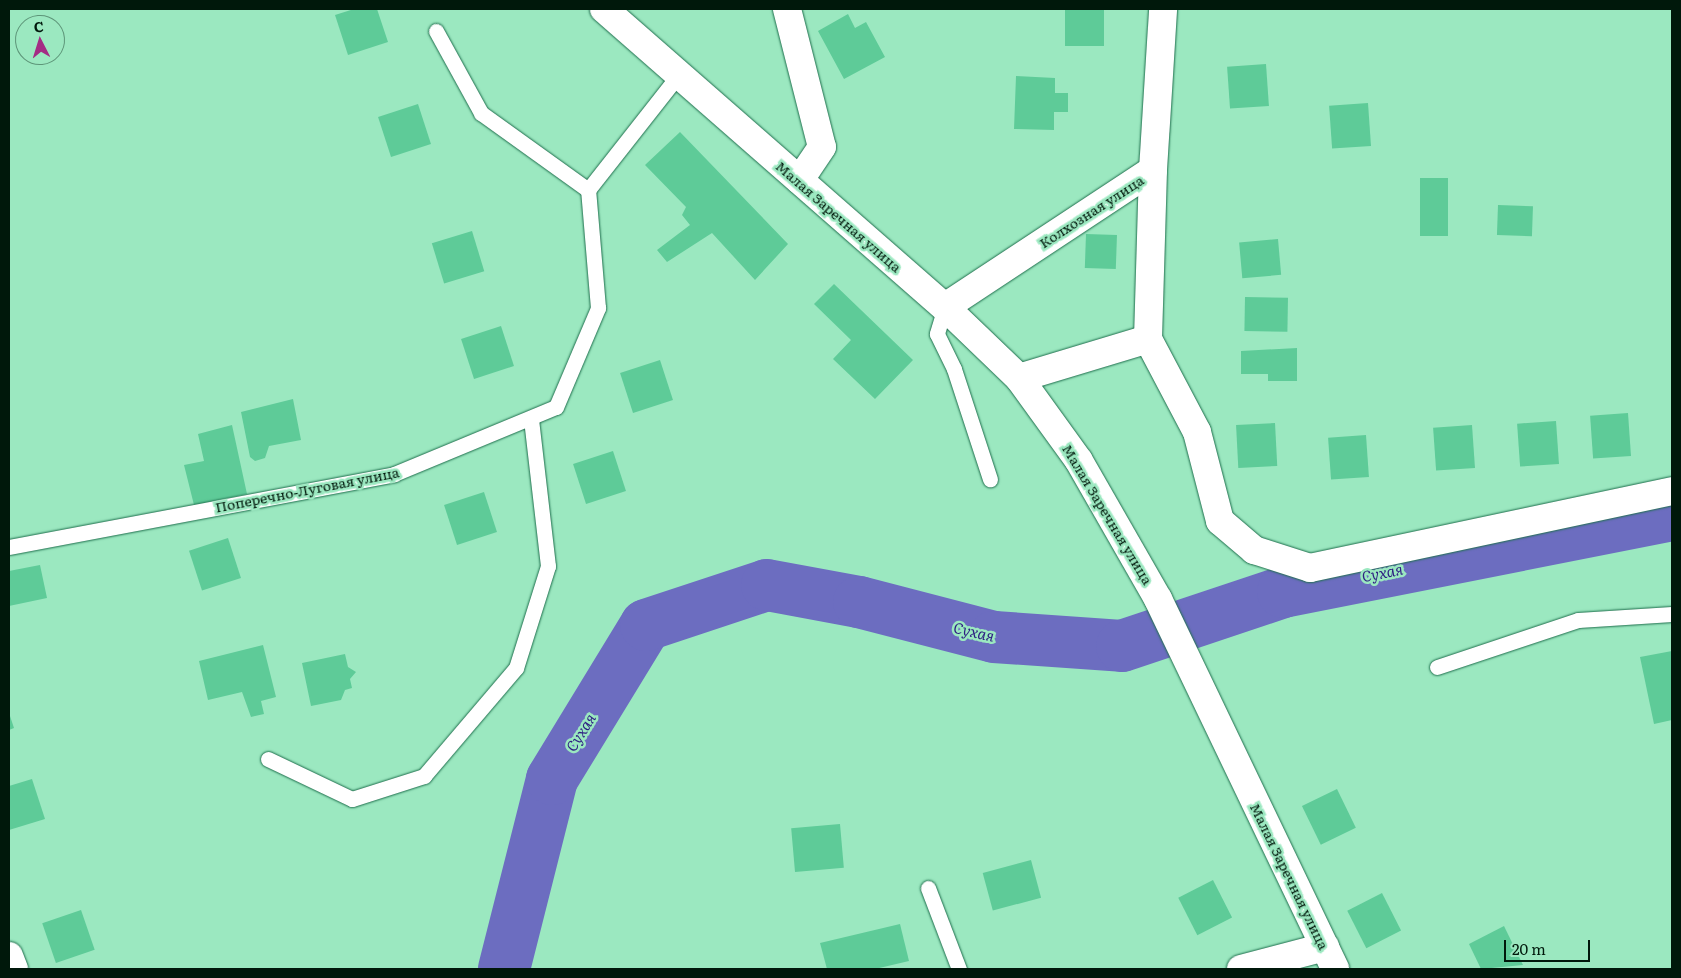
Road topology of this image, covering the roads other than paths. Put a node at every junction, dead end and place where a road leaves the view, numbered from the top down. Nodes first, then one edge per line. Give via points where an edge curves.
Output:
1 (604, 9) edge
2 (787, 9) edge
3 (1163, 9) edge
4 (436, 31) dead end
5 (677, 77) junction
6 (1153, 170) junction
7 (800, 180) junction
8 (588, 190) junction
9 (945, 307) junction
10 (1148, 339) junction
11 (1019, 378) junction
12 (531, 418) junction
13 (990, 479) dead end
14 (1672, 490) edge
15 (9, 547) edge
16 (1672, 614) edge
17 (1437, 667) dead end
18 (268, 759) dead end
19 (928, 888) dead end
20 (9, 956) edge
21 (1330, 958) edge
22 (14, 969) edge
23 (959, 969) edge
24 (1241, 969) edge

1 - 5 street, Малая Заречная улица
2 - 7 street via 822,147
3 - 6 street, Колхозная улица
4 - 8 lane via 481,113
5 - 7 street, Малая Заречная улица
5 - 8 lane
6 - 9 street, Колхозная улица
6 - 10 street
7 - 9 street, Малая Заречная улица
8 - 12 lane, Поперечно-Луговая улица via 598,308 556,407
9 - 11 street, Малая Заречная улица
9 - 13 lane via 937,334 954,369
10 - 11 street
10 - 14 street via 1197,432 1220,521 1254,550 1310,568
11 - 21 street, Малая Заречная улица via 1079,461 1158,598 1185,662
12 - 15 lane, Поперечно-Луговая улица via 394,474
12 - 18 lane via 548,566 516,668 424,776 352,799
16 - 17 lane via 1578,620
19 - 23 lane
20 - 22 street
21 - 24 street

